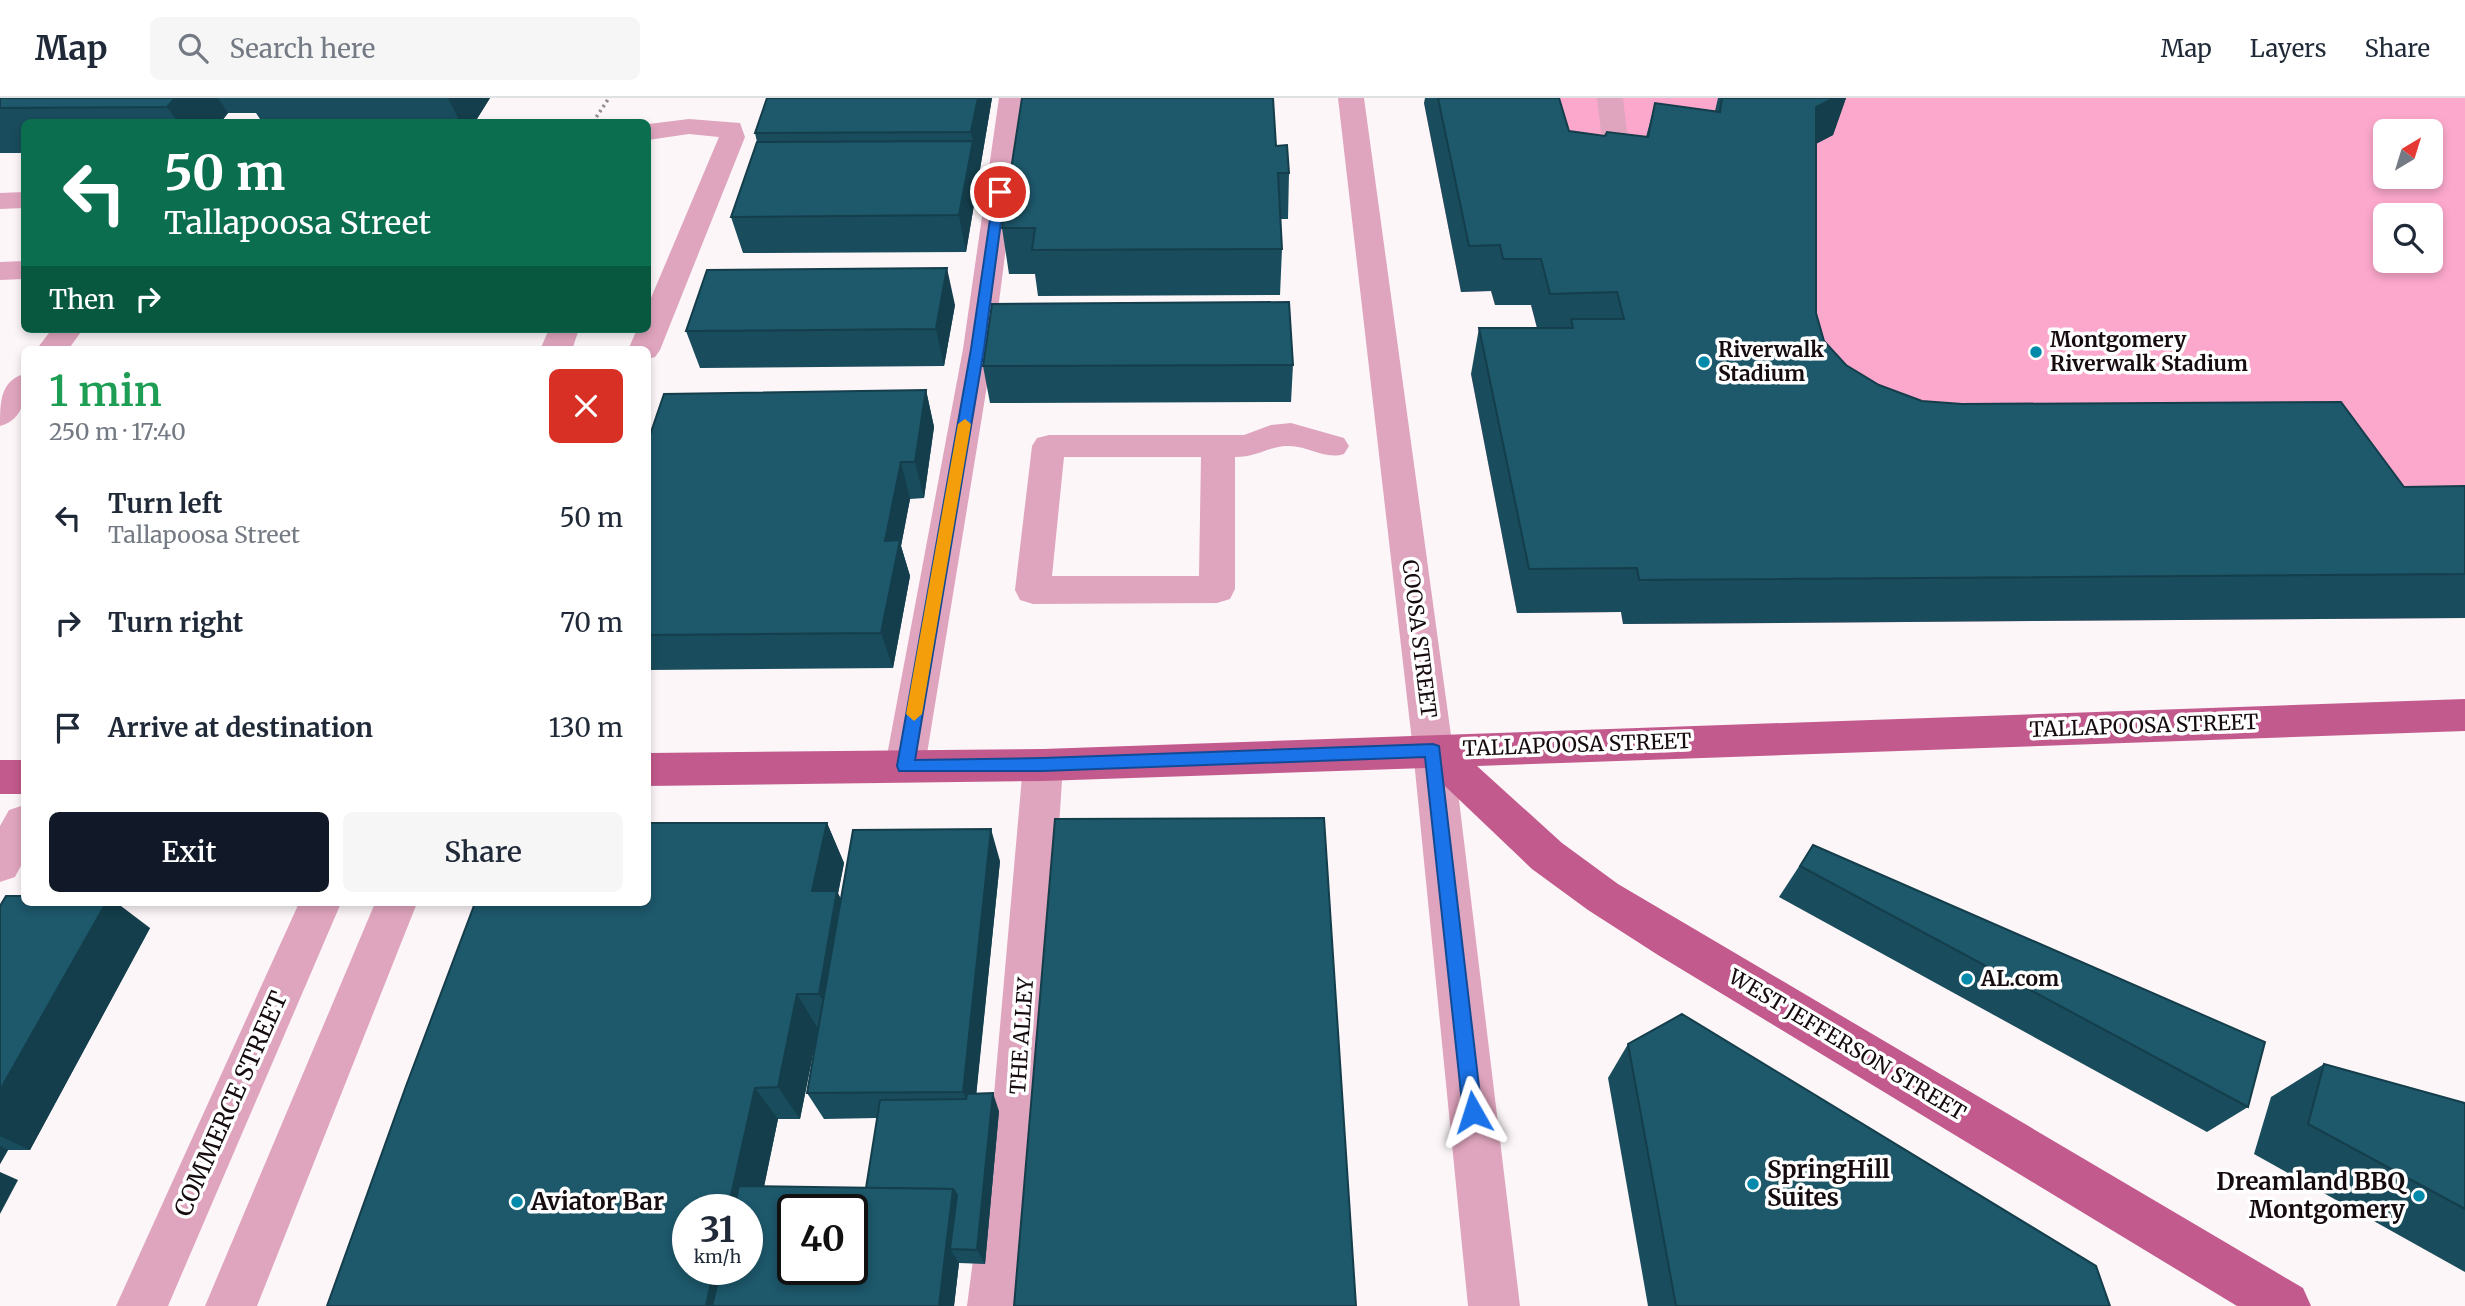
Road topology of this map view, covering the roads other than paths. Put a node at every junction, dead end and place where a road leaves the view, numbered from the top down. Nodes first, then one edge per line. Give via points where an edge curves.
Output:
1 (1012, 98) edge
2 (1351, 98) edge
3 (1610, 98) edge
4 (651, 131) edge
5 (1614, 132) edge
6 (21, 200) edge
7 (0, 201) edge
8 (21, 270) edge
9 (0, 271) edge
10 (647, 346) edge
11 (21, 388) edge
12 (0, 415) edge
13 (1363, 444) junction
14 (1234, 446) junction
15 (2465, 715) edge
16 (1433, 750) junction
17 (1043, 765) junction
18 (905, 766) junction
19 (651, 770) edge
20 (0, 777) edge
21 (21, 777) edge
22 (21, 827) edge
23 (0, 864) edge
24 (319, 906) edge
25 (395, 906) edge
26 (142, 1306) edge
27 (231, 1306) edge
28 (993, 1306) edge
29 (1494, 1306) edge
30 (2285, 1306) edge

1 - 18 street via 978,349
2 - 13 street, COOSA STREET
3 - 5 street
4 - 10 street via 713,126 731,129 732,137
6 - 7 street
8 - 9 street
11 - 12 street
13 - 14 street via 1291,457
13 - 16 street, COOSA STREET
14 - 14 street via 1049,446 1033,590 1217,589
15 - 16 main road, TALLAPOOSA STREET
16 - 17 main road, TALLAPOOSA STREET
16 - 29 street, COOSA STREET
16 - 30 main road, WEST JEFFERSON STREET via 1547,856 1604,897
17 - 18 main road, TALLAPOOSA STREET
17 - 28 street, THE ALLEY via 1017,1106
18 - 19 main road, TALLAPOOSA STREET
20 - 21 main road
22 - 23 street
24 - 26 street, COMMERCE STREET
25 - 27 street

